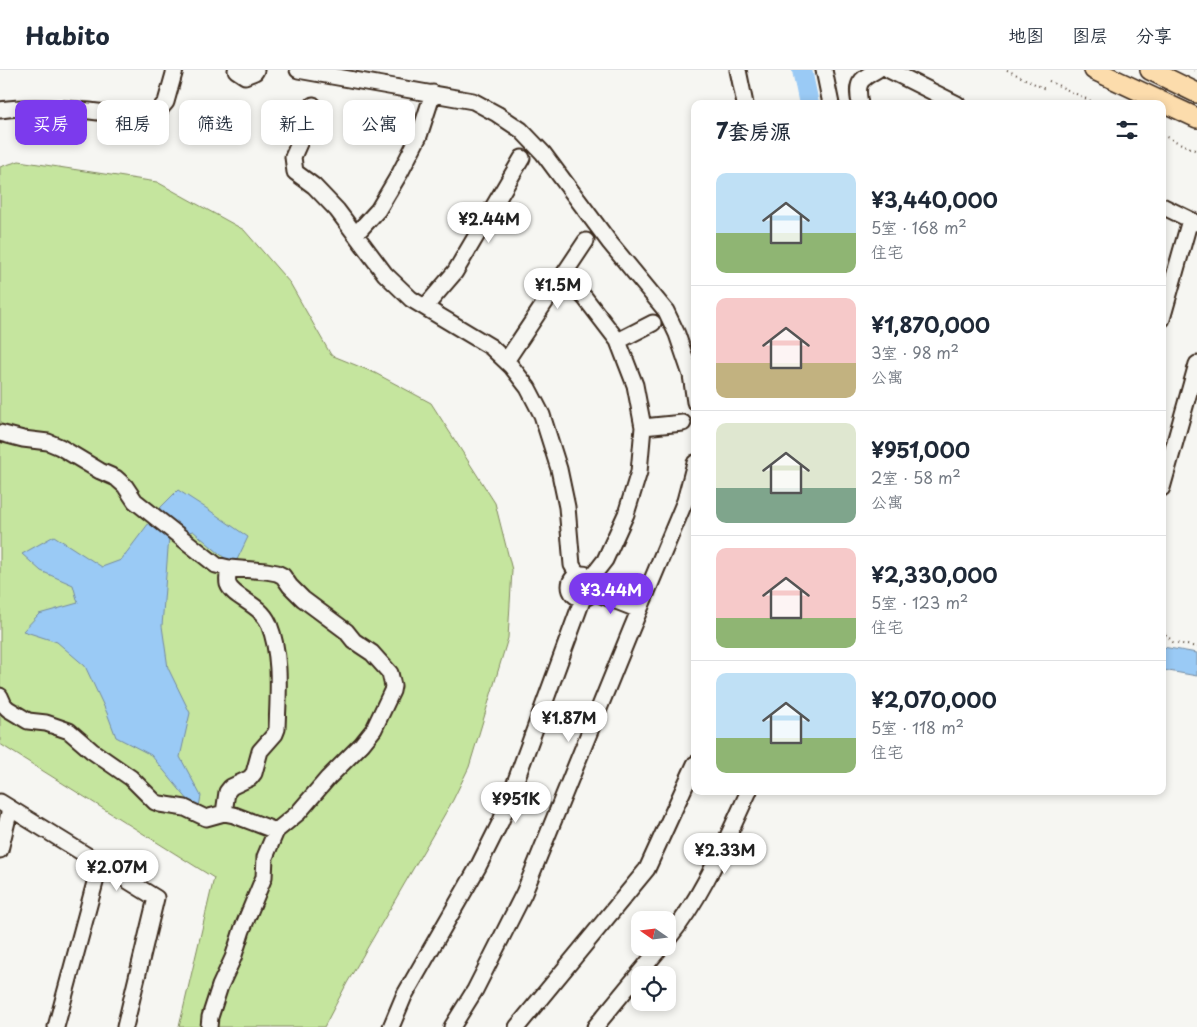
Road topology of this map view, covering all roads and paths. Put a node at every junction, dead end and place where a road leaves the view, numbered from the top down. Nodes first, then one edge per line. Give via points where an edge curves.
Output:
1 (175, 70) edge
2 (236, 70) edge
3 (256, 70) edge
4 (298, 70) edge
5 (738, 70) edge
6 (824, 70) edge
7 (877, 70) edge
8 (889, 70) edge
9 (1007, 70) edge
10 (1094, 70) edge
11 (1150, 70) edge
12 (1049, 81) dead end
13 (1046, 89) dead end
14 (1197, 93) edge
15 (433, 94) junction
16 (744, 100) edge
17 (830, 100) edge
18 (860, 100) edge
19 (949, 100) edge
20 (1089, 100) edge
21 (1158, 100) edge
22 (1166, 104) edge
23 (0, 110) edge
24 (1197, 118) edge
25 (1166, 136) edge
26 (298, 145) edge
27 (1197, 151) edge
28 (522, 158) dead end
29 (1166, 208) edge
30 (1193, 222) edge
31 (356, 234) junction
32 (586, 241) dead end
33 (563, 276) junction
34 (1166, 306) edge
35 (424, 308) junction
36 (654, 323) dead end
37 (618, 341) junction
38 (506, 361) junction
39 (1197, 364) edge
40 (691, 375) edge
41 (683, 423) dead end
42 (643, 427) junction
43 (0, 433) edge
44 (1166, 474) edge
45 (690, 503) edge
46 (229, 568) junction
47 (586, 586) junction
48 (639, 610) junction
49 (1166, 635) edge
50 (1197, 647) edge
51 (0, 696) edge
52 (691, 773) edge
53 (747, 795) edge
54 (5, 805) edge
55 (224, 813) junction
56 (276, 831) junction
57 (0, 850) edge
58 (100, 864) junction
59 (676, 927) edge
60 (653, 956) edge
61 (56, 1027) edge
62 (125, 1027) edge
63 (209, 1027) edge
64 (391, 1027) edge
65 (452, 1027) edge
66 (518, 1027) edge
67 (595, 1027) edge

1 - 23 street via 166,102 154,116 66,110
2 - 3 street via 245,76
4 - 15 street
5 - 16 street
6 - 17 street
7 - 18 street via 863,78 858,86
8 - 19 street
9 - 13 path
10 - 21 main road
11 - 14 main road
12 - 20 path
15 - 31 street via 419,136 400,173 378,210
15 - 40 street via 473,101 521,130 543,153 666,311
22 - 24 main road
25 - 27 path
26 - 31 street via 293,157 295,172 314,186
28 - 35 street via 455,272
29 - 30 street
30 - 34 street
31 - 35 street via 385,274
32 - 33 street
33 - 37 street via 585,298
33 - 38 street
35 - 38 street via 491,347
36 - 37 street
37 - 42 street via 635,385
38 - 47 street via 528,388 545,424 567,507 572,565
39 - 44 street
41 - 42 street
42 - 47 street via 640,472 626,514 606,560
43 - 46 street via 48,442 116,478 139,504 174,532 216,565
45 - 48 street
46 - 55 street via 227,582 231,589 253,604 268,623 274,641 279,685 276,734 260,751 250,778 227,792
46 - 56 street via 283,576 303,599 372,653 390,673 392,680 392,691 374,728 362,744 298,813
47 - 48 street
47 - 64 street via 501,821 404,996
48 - 65 street via 524,892 475,990
49 - 50 path via 1173,642
51 - 55 street via 8,709 28,721 46,722 69,731 130,778 155,802 185,808 206,818
52 - 66 street via 647,869
53 - 59 street via 694,901
54 - 57 street
54 - 58 street
55 - 56 street
56 - 63 street via 265,857 264,877 220,986
58 - 61 street
58 - 62 street via 156,898
60 - 67 street

